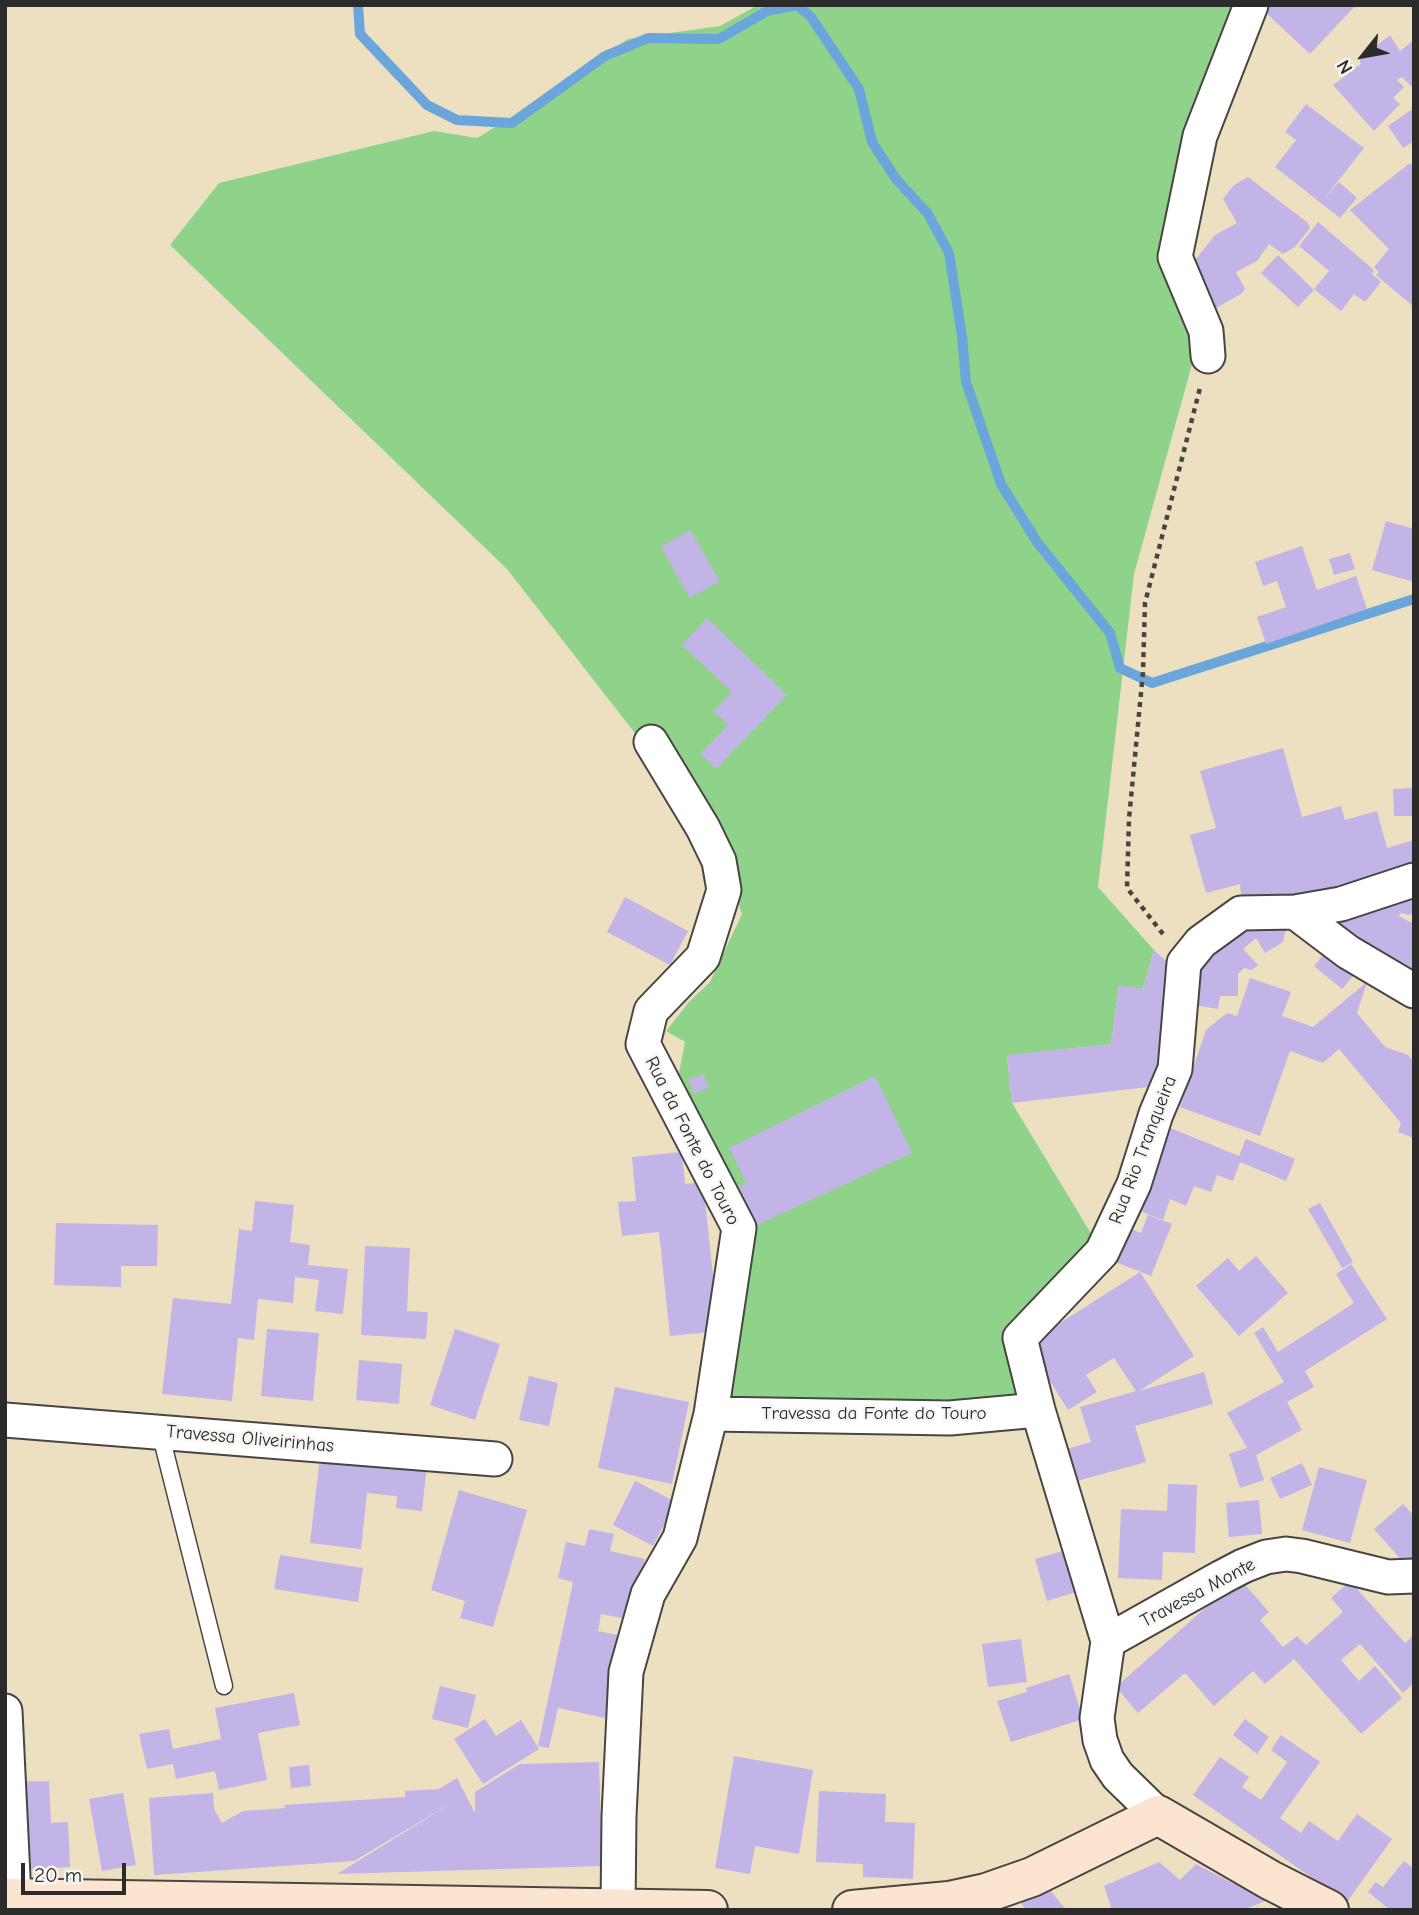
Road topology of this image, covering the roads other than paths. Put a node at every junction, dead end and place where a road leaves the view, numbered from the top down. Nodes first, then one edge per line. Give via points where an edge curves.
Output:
1 (1251, 5) edge
2 (1208, 356) road end
3 (652, 742) dead end
4 (1414, 880) edge
5 (1295, 912) junction
6 (1414, 990) edge
7 (1038, 1410) junction
8 (710, 1414) junction
9 (5, 1420) edge
10 (160, 1432) junction
11 (495, 1458) dead end
12 (1414, 1576) edge
13 (1108, 1641) junction
14 (223, 1686) dead end
15 (5, 1711) edge
16 (1158, 1815) junction
17 (9, 1898) edge
18 (618, 1909) edge
19 (708, 1910) edge
20 (852, 1910) edge
21 (1329, 1910) edge

1 - 2 street via 1200,136 1175,257 1206,331
3 - 8 street, Rua da Fonte do Touro via 719,861 724,891 703,957 651,1011 643,1044 738,1228
4 - 5 street via 1341,904
5 - 6 street via 1348,952
5 - 7 street, Rua Rio Tranqueira via 1241,913 1201,942 1184,963 1175,1069 1134,1184 1102,1252 1020,1338
7 - 8 street, Travessa da Fonte do Touro via 950,1418
7 - 13 street, Rua Rio Tranqueira
8 - 18 street, Rua da Fonte do Touro via 680,1538 648,1594 626,1672
9 - 10 street, Travessa Oliveirinhas
10 - 11 street, Travessa Oliveirinhas
10 - 14 lane
12 - 13 street, Travessa Monte via 1388,1577 1302,1556 1266,1557
13 - 16 street, Rua Rio Tranqueira via 1097,1718 1100,1740 1118,1776
15 - 17 street
16 - 20 main road via 1032,1877 986,1892 949,1901
16 - 21 main road
17 - 18 main road
18 - 19 main road

